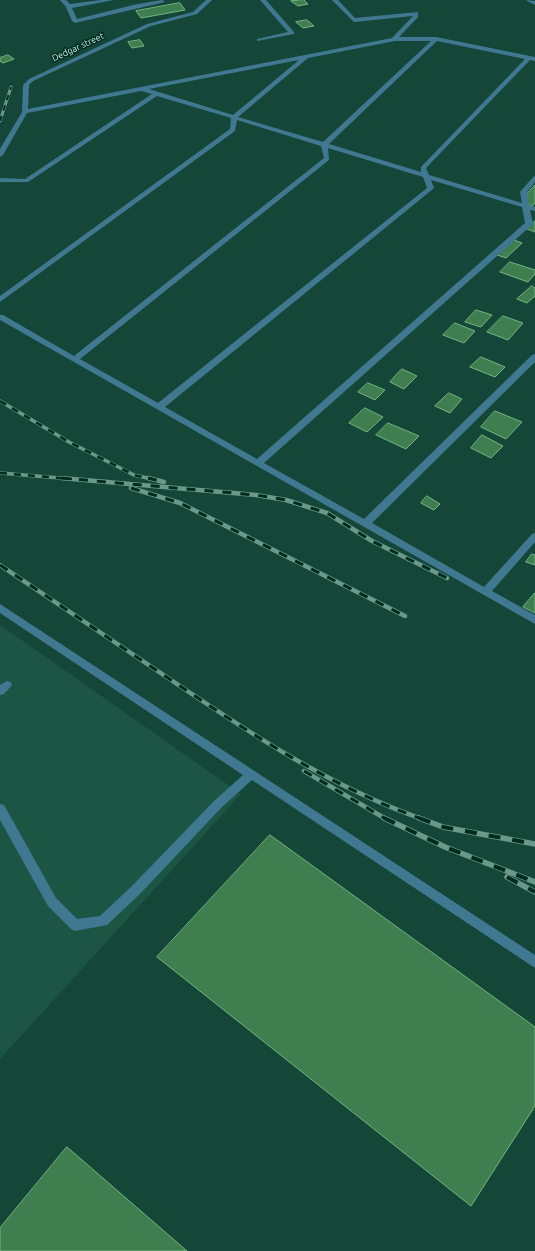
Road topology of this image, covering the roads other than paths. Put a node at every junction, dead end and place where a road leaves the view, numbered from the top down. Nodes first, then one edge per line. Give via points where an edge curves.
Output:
1 (63, 0) edge
2 (111, 0) edge
3 (128, 0) edge
4 (209, 0) edge
5 (263, 0) edge
6 (335, 0) edge
7 (528, 0) edge
8 (162, 2) dead end
9 (535, 3) edge
10 (69, 6) junction
11 (133, 7) junction
12 (436, 39) junction
13 (260, 40) dead end
14 (395, 40) junction
15 (307, 57) junction
16 (532, 59) edge
17 (140, 89) junction
18 (156, 94) junction
19 (25, 112) junction
20 (234, 117) junction
21 (324, 144) junction
22 (0, 155) edge
23 (427, 176) junction
24 (535, 178) edge
25 (0, 180) edge
26 (524, 205) junction
27 (535, 209) edge
28 (0, 300) edge
29 (0, 317) edge
30 (535, 357) edge
31 (74, 359) junction
32 (159, 407) junction
33 (258, 463) junction
34 (365, 524) junction
35 (535, 536) edge
36 (485, 592) junction
37 (0, 608) edge
38 (535, 620) edge
39 (251, 774) junction
40 (0, 809) edge
41 (535, 962) edge

1 - 10 street
2 - 10 street
3 - 11 street
4 - 19 street, Dedgar street via 195,14 149,24 31,80 26,85
5 - 13 street via 292,33
6 - 14 street via 354,20 416,13
7 - 9 street
8 - 11 street
10 - 11 street via 75,21
12 - 14 street
12 - 16 street
12 - 21 street
14 - 15 street
15 - 17 street
15 - 20 street
16 - 23 street via 423,168
17 - 18 street
17 - 19 street
18 - 20 street
18 - 25 street via 26,180
19 - 22 street, Dedgar street
20 - 21 street
20 - 28 street via 233,130
21 - 23 street
21 - 31 street via 327,159
23 - 26 street
23 - 32 street via 431,188
24 - 26 street via 523,192
26 - 27 street
26 - 33 street via 529,224
29 - 31 street
30 - 34 street
31 - 32 street
32 - 33 street
33 - 34 street
34 - 36 street
35 - 36 street
36 - 38 street
37 - 39 street
39 - 40 street via 218,804 152,875 103,922 75,925 52,902
39 - 41 street

